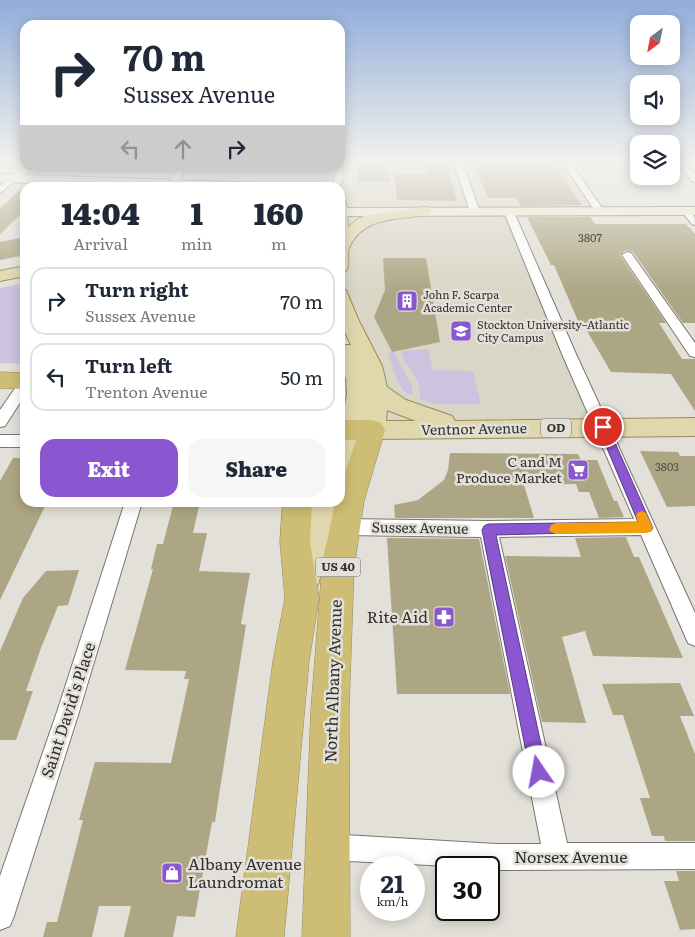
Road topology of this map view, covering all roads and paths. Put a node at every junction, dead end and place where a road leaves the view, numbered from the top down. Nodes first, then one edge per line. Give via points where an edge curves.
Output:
1 (474, 206) edge
2 (596, 206) edge
3 (345, 209) edge
4 (424, 211) junction
5 (690, 211) edge
6 (476, 212) junction
7 (509, 212) junction
8 (600, 212) junction
9 (695, 222) edge
10 (345, 242) edge
11 (627, 255) dead end
12 (20, 272) edge
13 (0, 276) edge
14 (345, 315) edge
15 (345, 347) edge
16 (695, 353) edge
17 (0, 380) edge
18 (20, 382) edge
19 (20, 390) edge
20 (377, 390) junction
21 (0, 422) edge
22 (603, 427) junction
23 (695, 427) edge
24 (466, 429) junction
25 (355, 430) edge
26 (0, 441) edge
27 (20, 441) edge
28 (345, 453) edge
29 (345, 472) edge
30 (132, 507) edge
31 (298, 507) edge
32 (335, 515) edge
33 (647, 528) junction
34 (488, 530) junction
35 (302, 598) junction
36 (695, 636) edge
37 (328, 847) junction
38 (695, 856) edge
39 (557, 858) junction
40 (0, 916) edge
41 (260, 937) edge
42 (326, 937) edge

1 - 6 street
2 - 8 street
3 - 4 main road
4 - 6 main road
4 - 10 main road via 366,221 357,226
5 - 8 main road
5 - 9 street
6 - 7 main road
7 - 8 main road
7 - 22 street
11 - 16 street
12 - 13 main road
14 - 20 main road, US 40 via 372,367
15 - 25 main road, US 40 via 359,385
17 - 18 highway
19 - 21 street
20 - 24 main road via 406,410
20 - 25 main road, US 40
22 - 23 main road, Ventnor Avenue / OD
22 - 24 main road, Ventnor Avenue / OD
22 - 33 street
24 - 25 main road, Ventnor Avenue / OD
25 - 28 main road, US 40
25 - 29 highway, North Albany Avenue / US 40
26 - 27 street
30 - 40 street, Saint David's Place
31 - 35 highway via 295,542
32 - 34 street, Sussex Avenue
32 - 35 main road, North Albany Avenue / US 40 via 312,547
32 - 37 highway, North Albany Avenue / US 40 via 338,568 330,709
33 - 34 street, Sussex Avenue
33 - 36 street
34 - 39 street
35 - 41 highway, North Albany Avenue / US 40 via 291,661
37 - 39 street, Norsex Avenue
37 - 42 highway, North Albany Avenue / US 40
38 - 39 street, Norsex Avenue

